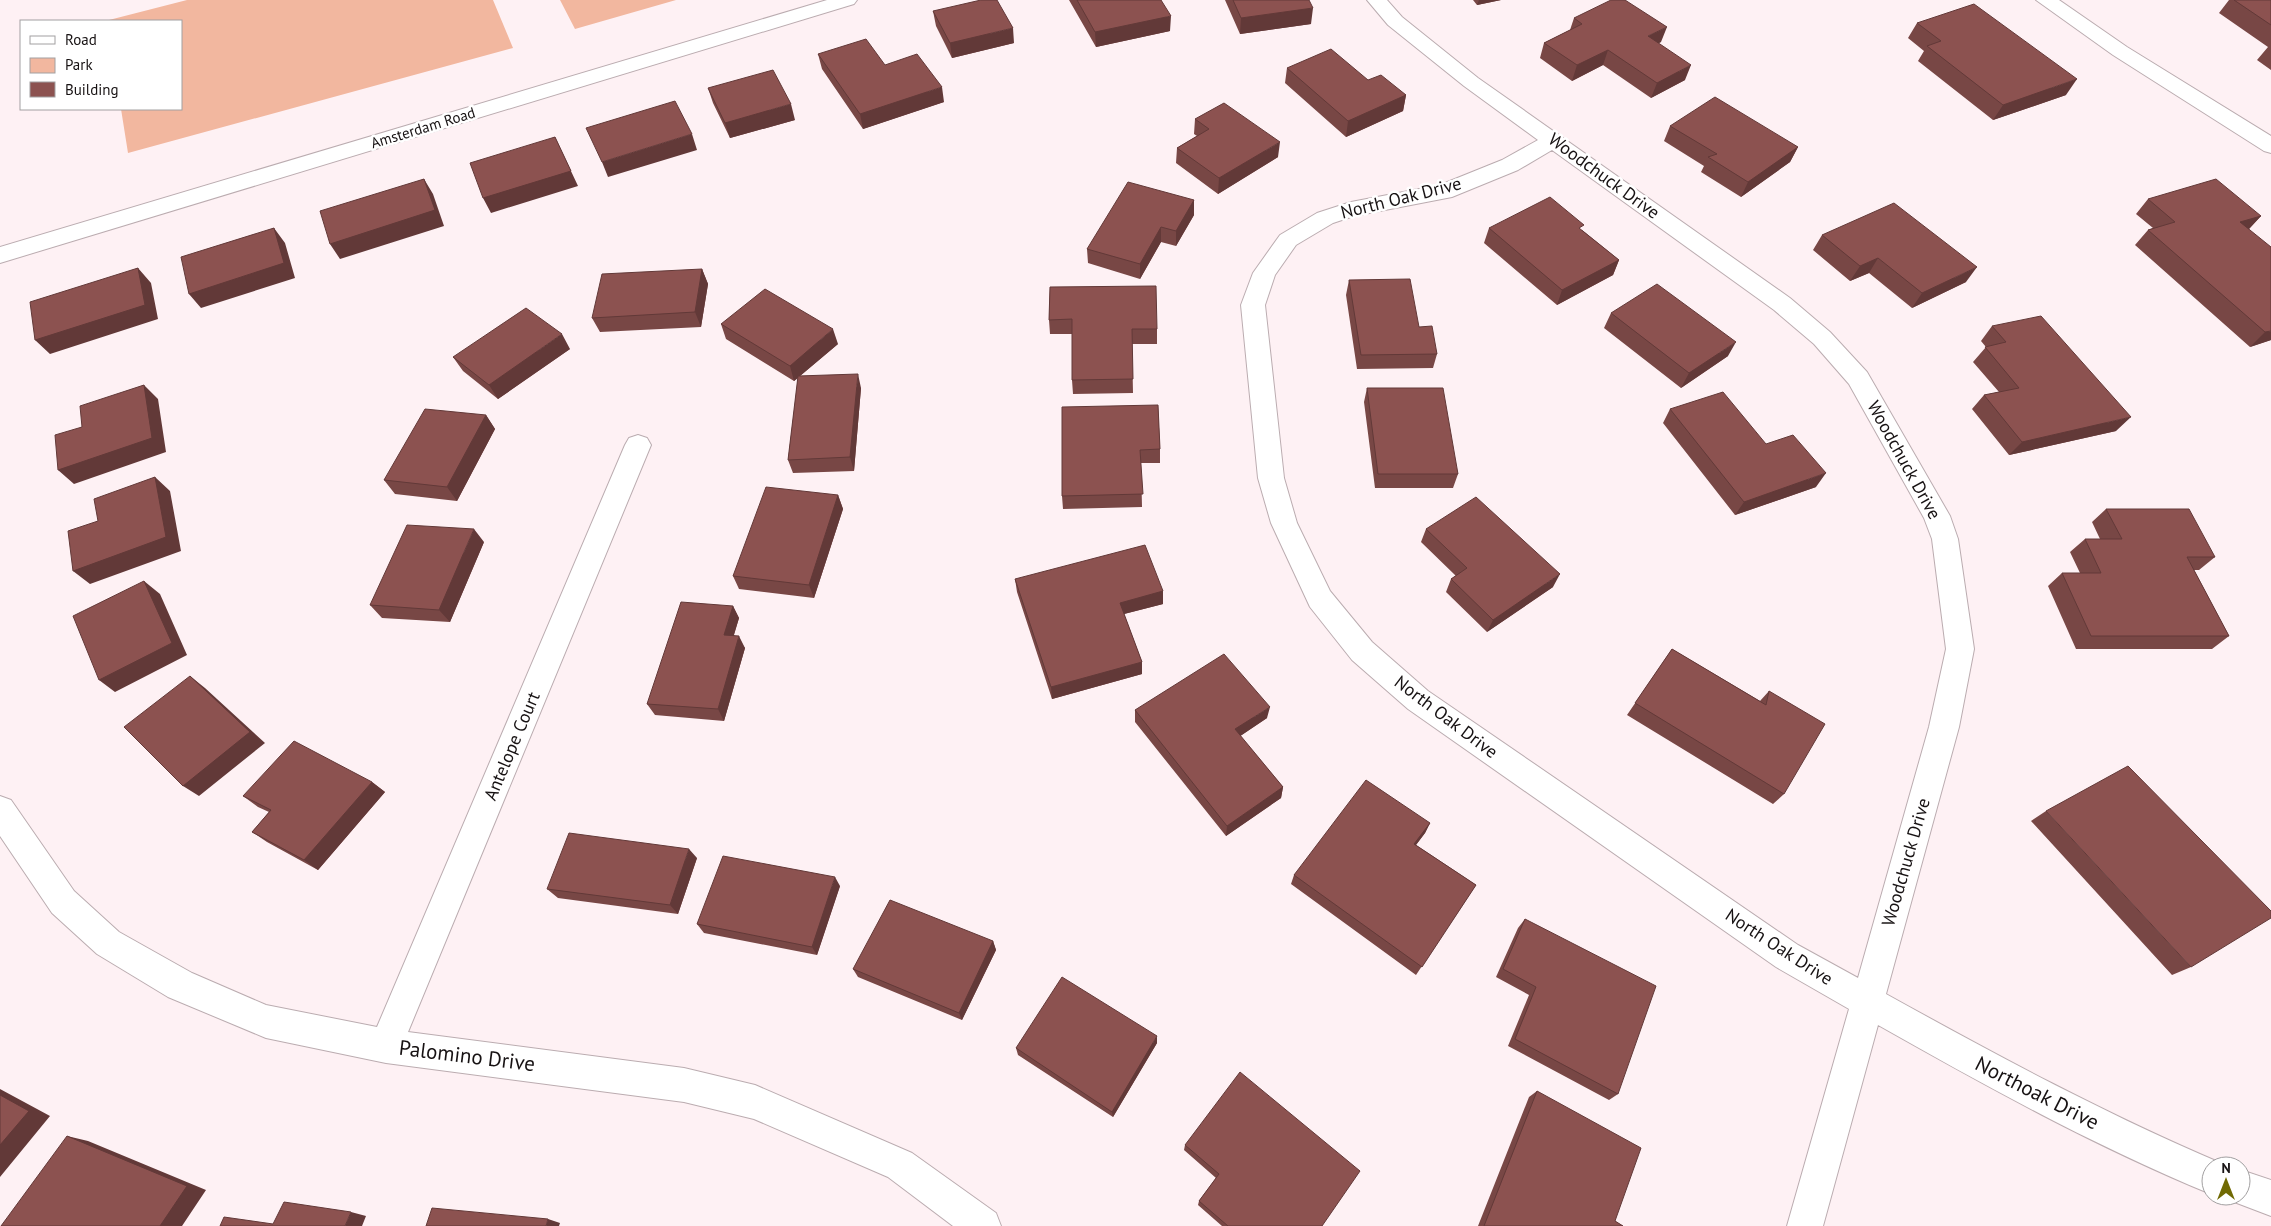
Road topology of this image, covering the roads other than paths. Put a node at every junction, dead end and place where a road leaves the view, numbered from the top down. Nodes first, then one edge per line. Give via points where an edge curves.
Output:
1 (847, 0) edge
2 (1378, 0) edge
3 (2046, 0) edge
4 (1553, 140) junction
5 (2271, 146) edge
6 (0, 255) edge
7 (638, 445) dead end
8 (0, 810) edge
9 (1867, 1001) junction
10 (386, 1046) junction
11 (2201, 1172) edge
12 (2251, 1191) edge
13 (2271, 1198) edge
14 (983, 1226) edge
15 (1804, 1226) edge

1 - 6 street, Amsterdam Road
2 - 4 street, Woodchuck Drive via 1395,21 1470,82
3 - 5 street via 2120,52
4 - 9 street, Woodchuck Drive via 1782,304 1822,338 1858,378 1937,516 1945,539 1960,649 1944,727
4 - 9 street, North Oak Drive via 1510,166 1444,192 1352,209 1325,218 1288,240 1264,273 1253,305 1271,478 1284,523 1320,599 1362,651 1418,700 1787,956
7 - 10 street, Antelope Court
8 - 10 street, Palomino Drive via 63,902 108,943 180,985 266,1021
9 - 11 street, Northoak Drive via 1997,1074
9 - 15 street, Woodchuck Drive
10 - 14 street, Palomino Drive via 684,1084 755,1102 900,1166
12 - 13 street

